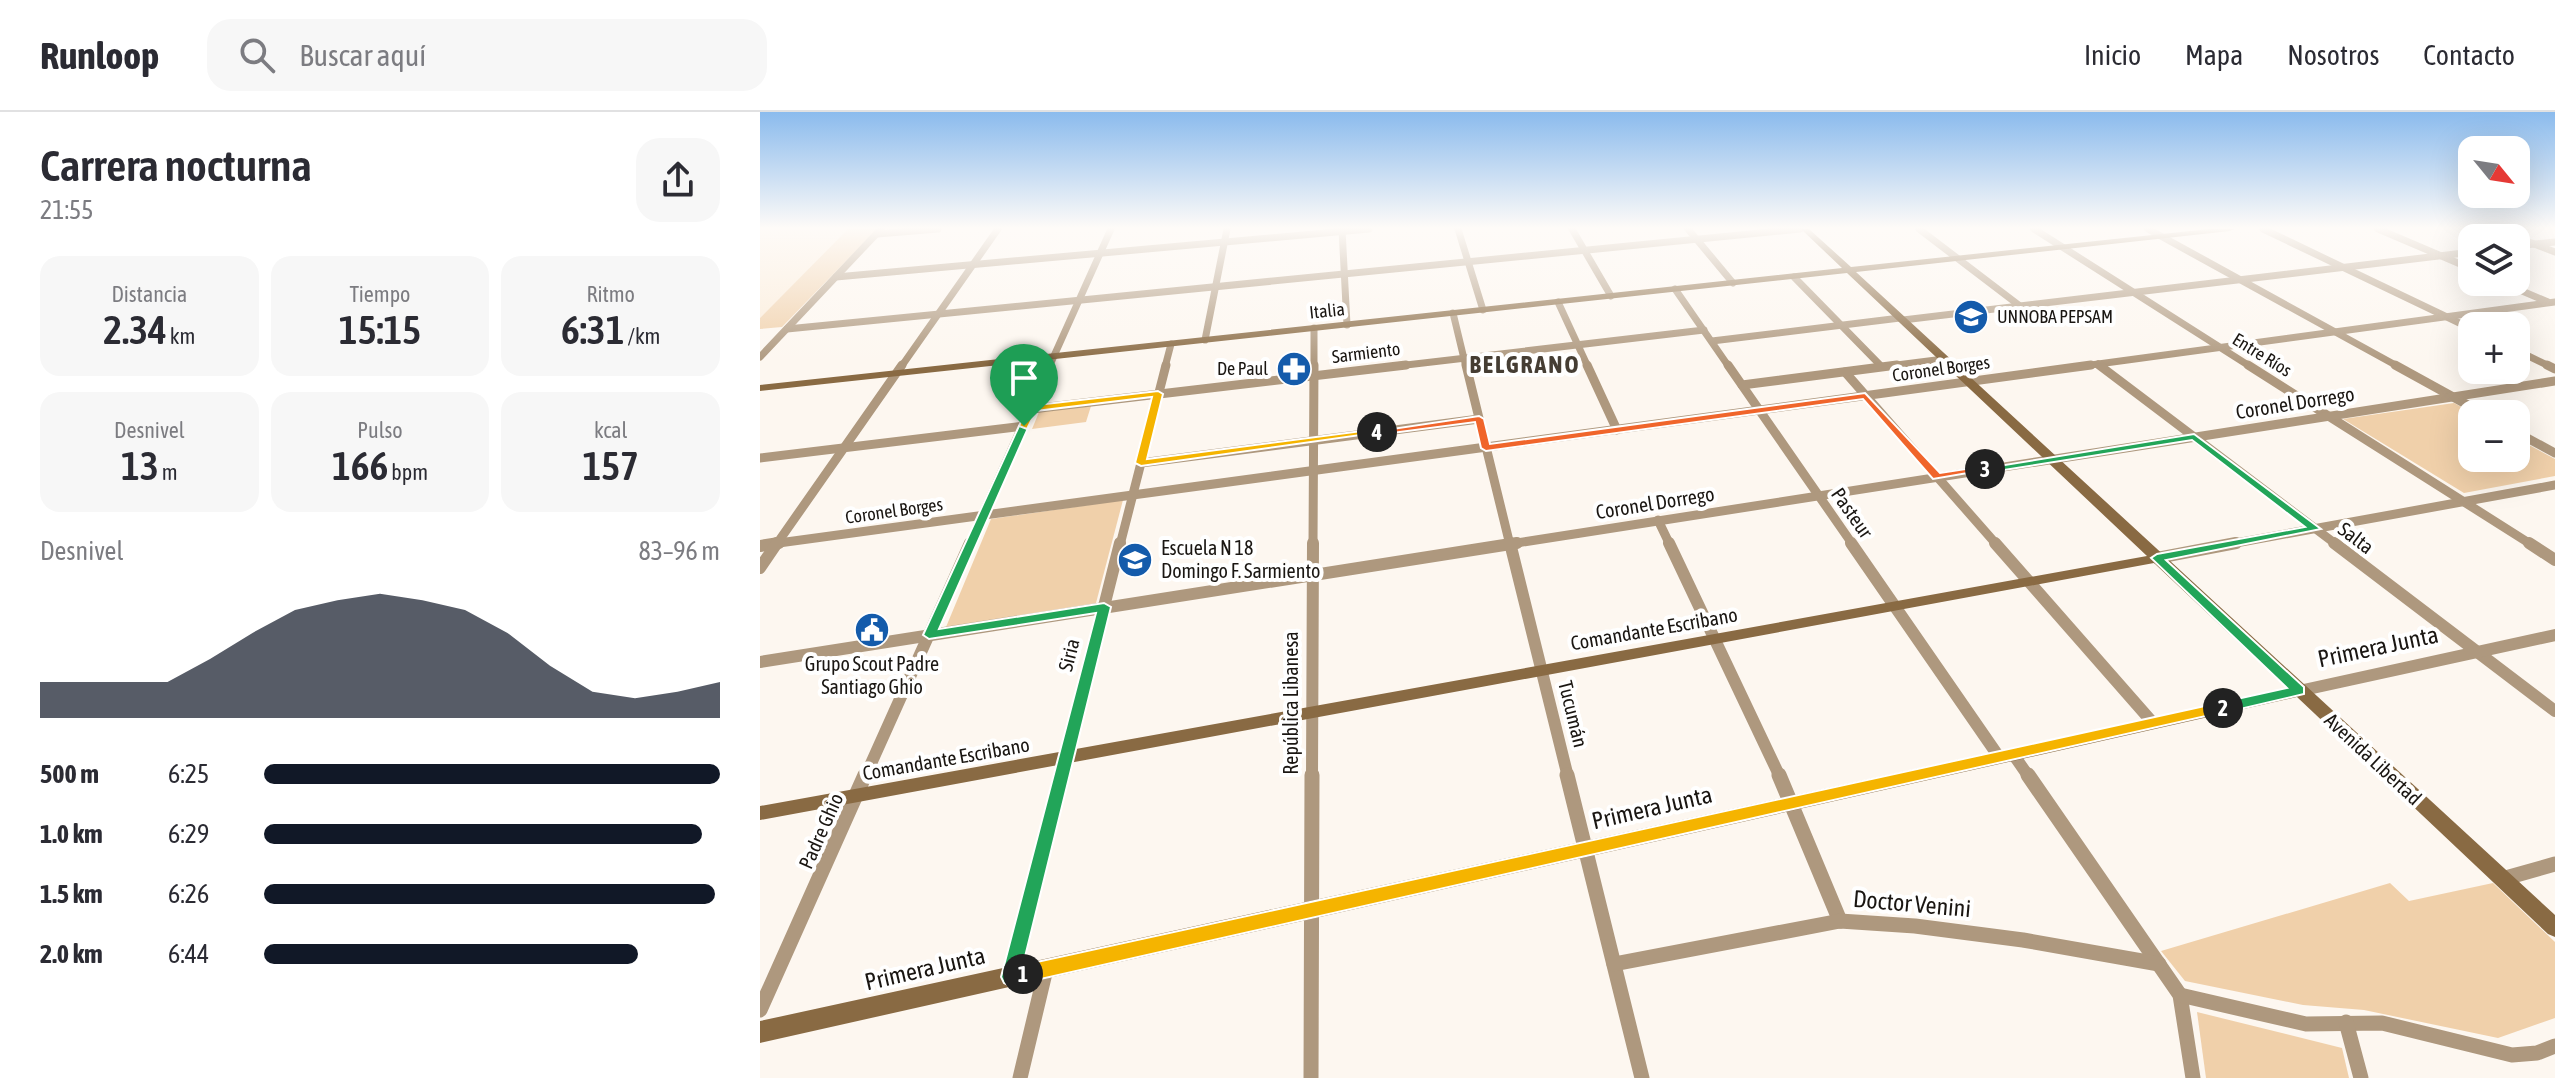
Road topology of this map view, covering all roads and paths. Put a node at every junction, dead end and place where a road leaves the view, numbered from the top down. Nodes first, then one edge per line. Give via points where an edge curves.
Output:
1 (839, 274) edge
2 (867, 274) edge
3 (966, 274) edge
4 (1092, 274) edge
5 (1218, 274) edge
6 (1345, 274) joint
7 (1472, 274) edge
8 (1599, 274) edge
9 (1726, 274) edge
10 (1821, 274) edge
11 (1852, 274) edge
12 (1978, 274) edge
13 (2104, 274) edge
14 (2229, 274) edge
15 (2291, 274) edge
16 (2357, 274) edge
17 (836, 277) junction
18 (1794, 277) junction
19 (2240, 280) junction
20 (1733, 283) junction
21 (1216, 286) junction
22 (1675, 289) junction
23 (2134, 293) junction
24 (2530, 294) edge
25 (1611, 296) junction
26 (1080, 300) junction
27 (1558, 302) junction
28 (2553, 303) edge
29 (2020, 306) junction
30 (1483, 310) junction
31 (1453, 313) junction
32 (939, 314) junction
33 (2446, 317) junction
34 (1901, 319) junction
35 (2458, 323) edge
36 (1347, 325) junction
37 (1842, 325) junction
38 (1314, 328) junction
39 (787, 329) junction
40 (1704, 330) junction
41 (2335, 332) junction
42 (1205, 340) junction
43 (1712, 341) junction
44 (1171, 344) junction
45 (1578, 345) junction
46 (2220, 347) junction
47 (1055, 356) junction
48 (760, 357) edge
49 (2530, 357) edge
50 (1464, 358) junction
51 (1944, 359) junction
52 (2098, 364) junction
53 (1882, 367) junction
54 (2555, 369) edge
55 (1845, 372) junction
56 (897, 373) junction
57 (1313, 376) junction
58 (2555, 381) edge
59 (1968, 382) junction
60 (1742, 385) junction
61 (760, 388) edge
62 (1158, 394) junction
63 (1865, 396) junction
64 (2452, 397) junction
65 (2458, 400) edge
66 (1032, 409) junction
67 (1760, 410) junction
68 (2328, 416) junction
69 (1479, 419) junction
70 (1024, 426) junction
71 (1617, 430) junction
72 (2194, 437) junction
73 (1313, 440) junction
74 (2530, 440) edge
75 (845, 448) junction
76 (1486, 448) junction
77 (2555, 453) edge
78 (760, 458) edge
79 (2052, 459) junction
80 (1141, 463) junction
81 (1313, 471) junction
82 (1937, 477) junction
83 (2555, 485) edge
84 (1132, 495) junction
85 (1819, 495) junction
86 (2463, 502) junction
87 (983, 516) junction
88 (1658, 520) junction
89 (2315, 529) junction
90 (778, 543) junction
91 (1510, 544) junction
92 (760, 546) edge
93 (2157, 558) junction
94 (2555, 560) edge
95 (760, 568) edge
96 (1313, 575) junction
97 (2029, 581) junction
98 (1894, 606) junction
99 (1104, 607) junction
100 (929, 635) junction
101 (2555, 635) edge
102 (1714, 639) junction
103 (2477, 652) junction
104 (760, 662) edge
105 (1541, 670) junction
106 (2299, 691) junction
107 (2555, 711) edge
108 (1313, 712) junction
109 (2153, 723) junction
110 (2006, 756) junction
111 (1066, 757) junction
112 (857, 795) junction
113 (1792, 803) junction
114 (760, 813) edge
115 (1585, 849) junction
116 (2555, 864) edge
117 (2502, 879) junction
118 (1312, 910) junction
119 (1840, 921) junction
120 (2555, 928) edge
121 (1614, 964) junction
122 (2159, 964) junction
123 (1046, 969) junction
124 (1010, 977) junction
125 (2180, 995) junction
126 (760, 1010) edge
127 (2346, 1022) junction
128 (760, 1032) edge
129 (2555, 1046) edge
130 (1020, 1078) edge
131 (1311, 1078) edge
132 (1641, 1078) edge
133 (2193, 1078) edge
134 (2361, 1078) edge

1 - 17 street
2 - 17 street
3 - 32 street
4 - 26 street, Padre Ghio
5 - 21 street
6 - 21 street
6 - 36 street
7 - 30 street
8 - 25 street
9 - 20 street
10 - 18 main road, Italia
11 - 34 main road, Avenida Libertad
12 - 29 street
13 - 23 street, Entre Ríos
14 - 19 street
15 - 19 street
16 - 33 street
17 - 39 street
18 - 20 main road, Italia
18 - 37 street
19 - 23 street
19 - 41 street
20 - 22 main road, Italia
21 - 26 street
21 - 42 street
22 - 25 main road, Italia
22 - 40 street, Pasteur
23 - 29 street
23 - 46 street, Entre Ríos
24 - 28 street
25 - 27 main road, Italia
26 - 32 street
26 - 47 street, Padre Ghio
27 - 30 main road, Italia
27 - 45 street
28 - 33 street, Coronel Borges
29 - 34 street
30 - 31 main road, Italia
31 - 36 main road, Italia
31 - 50 street, Tucumán
32 - 39 street
32 - 56 street
33 - 35 street
33 - 41 street, Coronel Borges
34 - 37 street
34 - 51 main road, Avenida Libertad
36 - 38 main road, Italia
37 - 43 street
37 - 53 street
38 - 42 main road, Italia
38 - 57 street, República Libanesa
39 - 48 street
40 - 43 street, Pasteur
40 - 45 street, Sarmiento
41 - 46 street, Coronel Borges
41 - 64 street
42 - 44 main road, Italia
43 - 60 street, Pasteur
44 - 47 main road, Italia
44 - 62 street, Siria
45 - 50 street, Sarmiento
45 - 71 street
46 - 52 street, Coronel Borges
46 - 68 street, Entre Ríos
47 - 56 main road, Italia
47 - 66 street, Padre Ghio
49 - 54 street
50 - 57 street, Sarmiento
50 - 69 street, Tucumán
51 - 53 street
51 - 59 main road, Avenida Libertad
52 - 59 street, Coronel Borges
52 - 72 street, Salta
53 - 55 street
55 - 60 street
55 - 63 street
56 - 61 main road, Italia
56 - 75 street
57 - 62 street, Sarmiento
57 - 73 street, República Libanesa
58 - 64 street, Coronel Dorrego
59 - 63 street, Coronel Borges
59 - 79 main road, Avenida Libertad
60 - 67 street, Pasteur
62 - 66 street, Sarmiento
62 - 80 street, Siria
63 - 67 street, Coronel Borges
63 - 82 street
64 - 65 street
64 - 68 street, Coronel Dorrego
66 - 70 street, Padre Ghio
67 - 71 street, Coronel Borges
67 - 85 street, Pasteur
68 - 72 street, Coronel Dorrego
68 - 86 street, Entre Ríos
69 - 73 street
69 - 76 street, Tucumán
70 - 75 street
70 - 87 street, Padre Ghio
71 - 76 street, Coronel Borges
72 - 79 street, Coronel Dorrego
72 - 89 street, Salta
73 - 80 street
73 - 81 street, República Libanesa
74 - 77 street
75 - 78 street
75 - 90 street
76 - 81 street, Coronel Borges
76 - 91 street, Tucumán
79 - 82 street, Coronel Dorrego
79 - 93 main road, Avenida Libertad
80 - 84 street, Siria
81 - 84 street, Coronel Borges
81 - 96 street, República Libanesa
82 - 85 street, Coronel Dorrego
82 - 97 street
83 - 86 street, Comandante Escribano
84 - 87 street, Coronel Borges
84 - 99 street, Siria
85 - 88 street, Coronel Dorrego
85 - 98 street, Pasteur
86 - 89 street, Comandante Escribano
86 - 94 street, Entre Ríos
87 - 90 street, Coronel Borges
87 - 100 street, Padre Ghio
88 - 91 street, Coronel Dorrego
88 - 102 street
89 - 93 street, Comandante Escribano
89 - 103 street, Salta
90 - 92 street, Coronel Borges
90 - 95 street
91 - 96 street, Coronel Dorrego
91 - 105 street, Tucumán
93 - 97 main road, Comandante Escribano
93 - 106 main road, Avenida Libertad
96 - 99 street, Coronel Dorrego
96 - 108 street, República Libanesa
97 - 98 main road, Comandante Escribano
97 - 109 street
98 - 102 main road, Comandante Escribano
98 - 110 street, Pasteur
99 - 100 street, Coronel Dorrego
99 - 111 street, Siria
100 - 104 street, Coronel Dorrego
100 - 112 street, Padre Ghio
101 - 103 street, Primera Junta
102 - 105 main road, Comandante Escribano
102 - 113 street
103 - 106 street, Primera Junta
103 - 107 street, Salta
105 - 108 main road, Comandante Escribano
105 - 115 street, Tucumán
106 - 109 main road, Primera Junta
106 - 117 main road, Avenida Libertad
108 - 111 main road, Comandante Escribano
108 - 118 street, República Libanesa
109 - 110 main road, Primera Junta
110 - 113 main road, Primera Junta
110 - 122 street, Pasteur
111 - 112 main road, Comandante Escribano
111 - 124 street, Siria
112 - 114 main road, Comandante Escribano
112 - 126 street, Padre Ghio
113 - 115 main road, Primera Junta
113 - 119 street
115 - 118 main road, Primera Junta
115 - 121 street, Tucumán
116 - 117 street
117 - 120 main road, Avenida Libertad
118 - 123 main road, Primera Junta
118 - 131 street, República Libanesa
119 - 121 street, Doctor Venini
119 - 122 street, Doctor Venini via 2023,940
121 - 132 street, Tucumán
122 - 125 street, Pasteur
123 - 124 main road, Primera Junta
123 - 130 street
124 - 128 main road, Primera Junta
125 - 127 street via 2306,1024
125 - 133 street
127 - 129 street via 2382,1023 2512,1055
127 - 134 street

